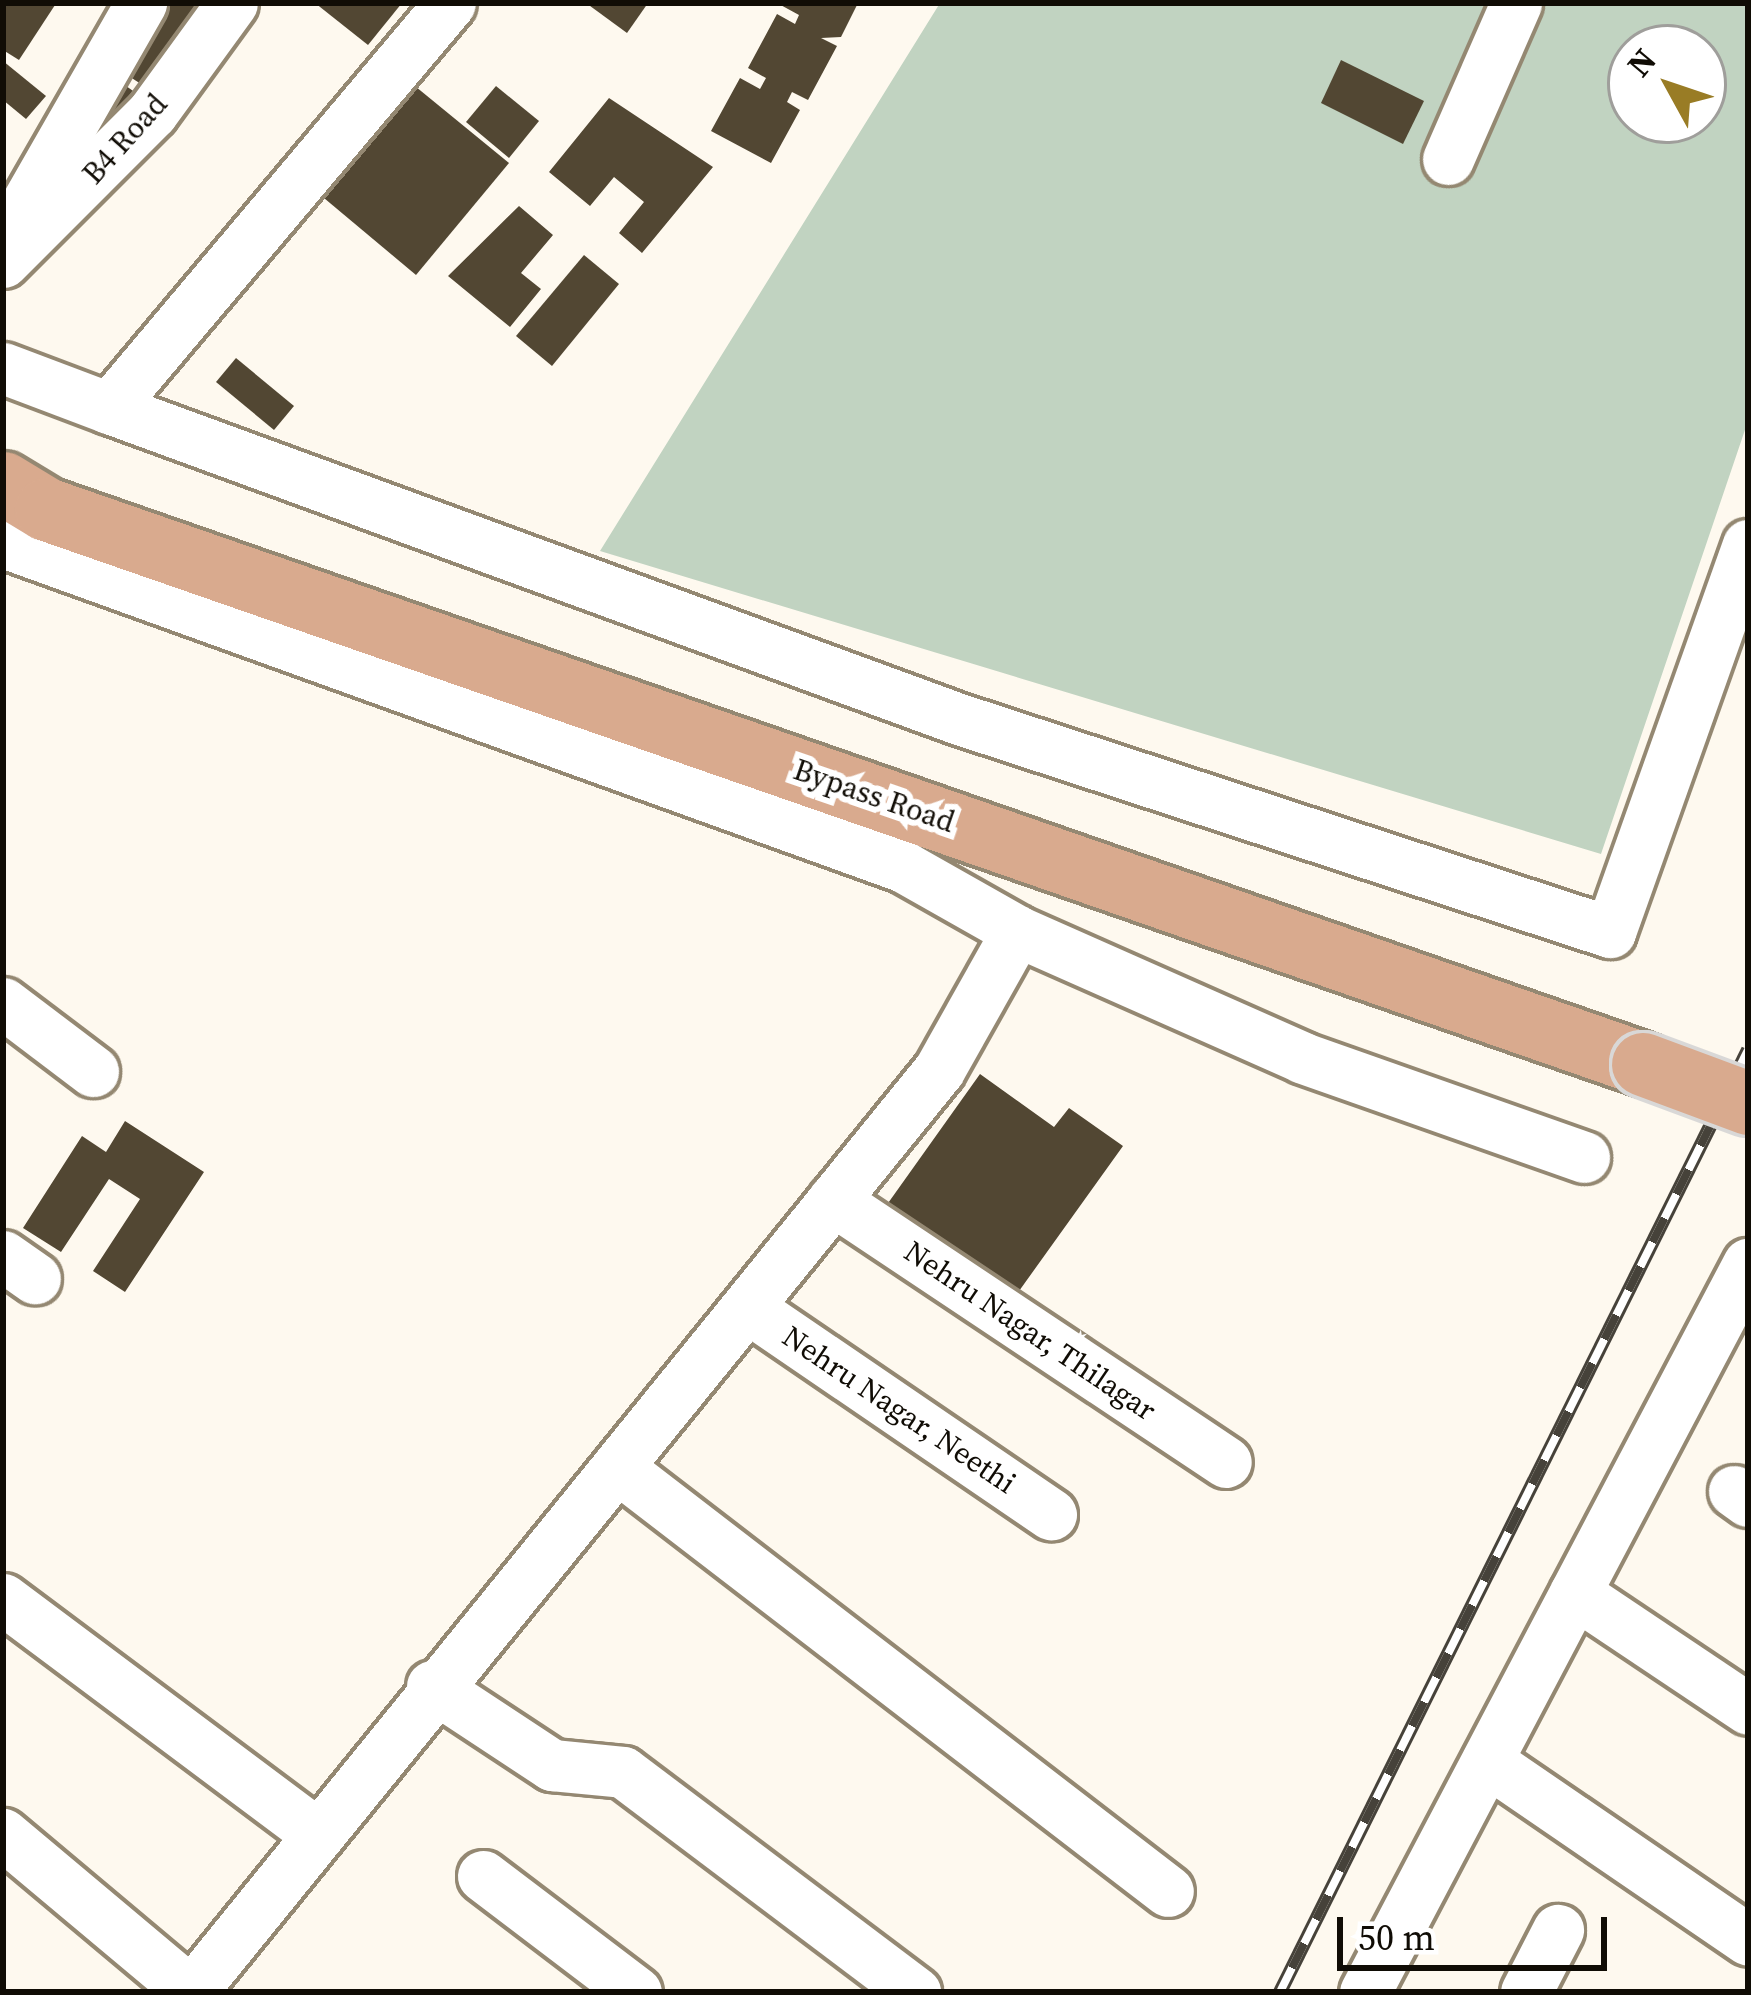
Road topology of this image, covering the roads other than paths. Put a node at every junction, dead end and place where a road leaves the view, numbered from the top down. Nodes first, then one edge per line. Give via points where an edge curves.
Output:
1 (141, 3) edge
2 (232, 3) edge
3 (450, 3) edge
4 (1516, 3) edge
5 (1448, 159) dead end
6 (3, 244) edge
7 (3, 262) edge
8 (3, 368) edge
9 (109, 409) junction
10 (3, 483) edge
11 (3, 542) edge
12 (1748, 545) edge
13 (1017, 931) junction
14 (3, 1004) edge
15 (93, 1072) dead end
16 (1748, 1103) edge
17 (1584, 1156) dead end
18 (833, 1200) junction
19 (1748, 1264) edge
20 (747, 1307) junction
21 (1226, 1462) dead end
22 (616, 1466) junction
23 (1051, 1514) dead end
24 (1574, 1592) junction
25 (3, 1599) edge
26 (432, 1686) junction
27 (1748, 1708) edge
28 (1486, 1761) junction
29 (3, 1834) edge
30 (318, 1835) junction
31 (482, 1876) dead end
32 (1168, 1891) dead end
33 (1558, 1930) dead end
34 (1748, 1940) edge
35 (636, 1992) edge
36 (915, 1992) edge
37 (1365, 1992) edge
38 (1526, 1992) edge

1 - 6 street
2 - 7 street, B4 Road via 152,113
3 - 9 street
4 - 5 street
8 - 9 street
9 - 12 street via 956,718 1610,932
10 - 16 main road, Bypass Road, bridge via 46,509
11 - 13 street via 904,867
13 - 17 street via 1303,1058
13 - 18 street via 939,1070
14 - 15 street
18 - 20 street
18 - 21 street, Nehru Nagar, Thilagar
19 - 24 street
20 - 22 street
20 - 23 street, Nehru Nagar, Neethi
22 - 26 street
22 - 32 street
24 - 27 street
24 - 28 street
25 - 30 street
26 - 30 street
26 - 36 street via 552,1765 622,1772
28 - 34 street
28 - 37 street
29 - 30 street via 191,1992
31 - 35 street
33 - 38 street

